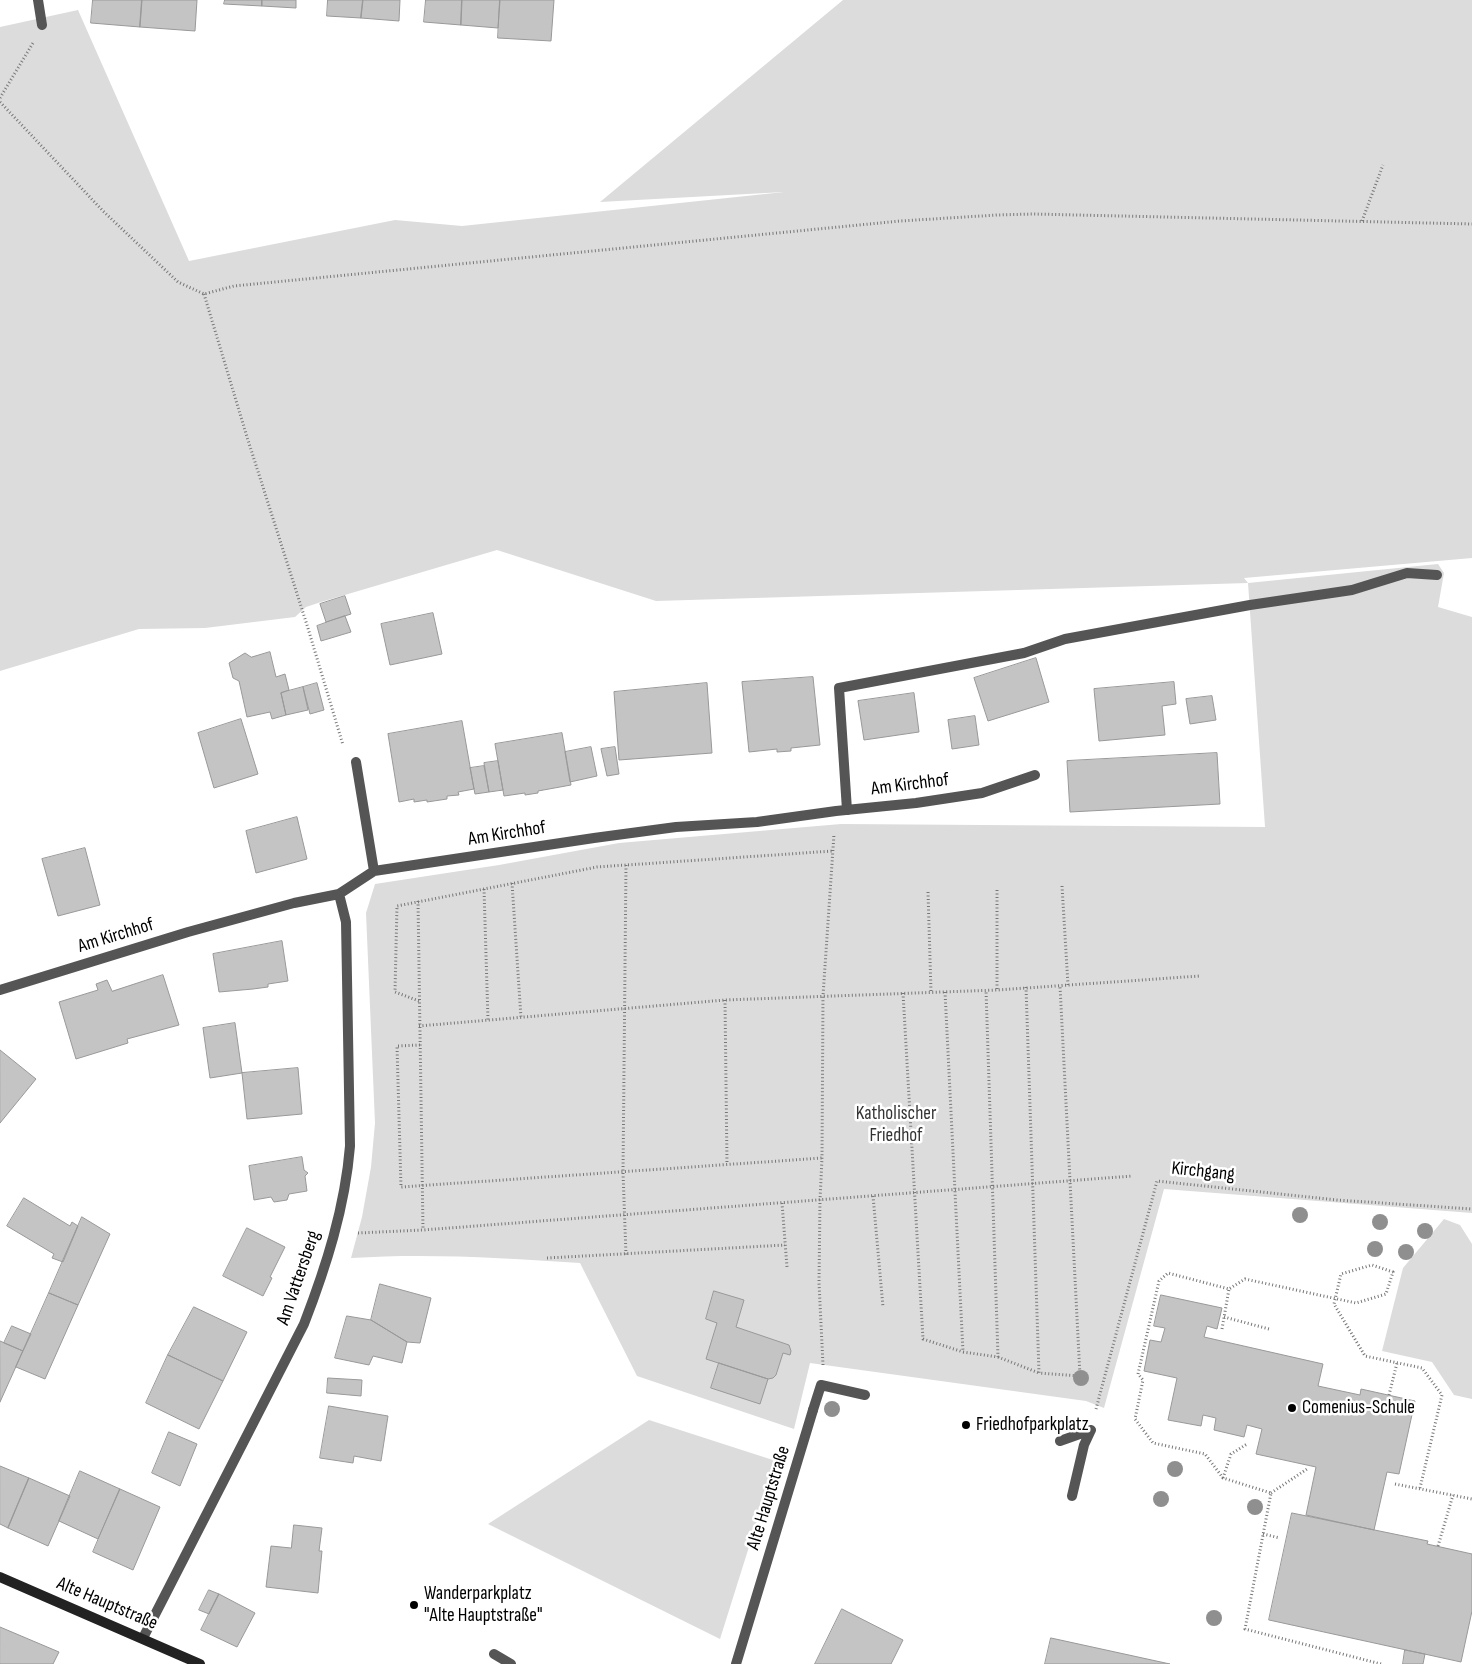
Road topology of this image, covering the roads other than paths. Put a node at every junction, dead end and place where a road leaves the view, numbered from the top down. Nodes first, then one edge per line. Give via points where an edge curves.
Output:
1 (38, 0) edge
2 (42, 25) road end
3 (1436, 575) dead end
4 (356, 762) dead end
5 (1035, 775) dead end
6 (847, 810) junction
7 (374, 871) junction
8 (339, 894) junction
9 (0, 990) edge
10 (865, 1395) dead end
11 (1060, 1442) dead end
12 (1072, 1496) dead end
13 (0, 1577) edge
14 (143, 1638) junction
15 (494, 1654) dead end
16 (200, 1664) edge
17 (511, 1664) edge
18 (736, 1664) edge

1 - 2 street
3 - 6 street via 1407,573 1352,590 1064,639 1024,654 839,688
4 - 7 street
5 - 6 street, Am Kirchhof via 982,793
6 - 7 street, Am Kirchhof via 612,835
7 - 8 street, Am Kirchhof
8 - 9 street, Am Kirchhof via 188,932
8 - 14 street, Am Vattersberg via 346,922 350,1146 336,1226 323,1274 304,1324
10 - 18 street, Alte Hauptstraße via 821,1385
11 - 12 street via 1091,1430 1084,1445
13 - 14 main road, Alte Hauptstraße
14 - 16 main road, Alte Hauptstraße
15 - 17 street

